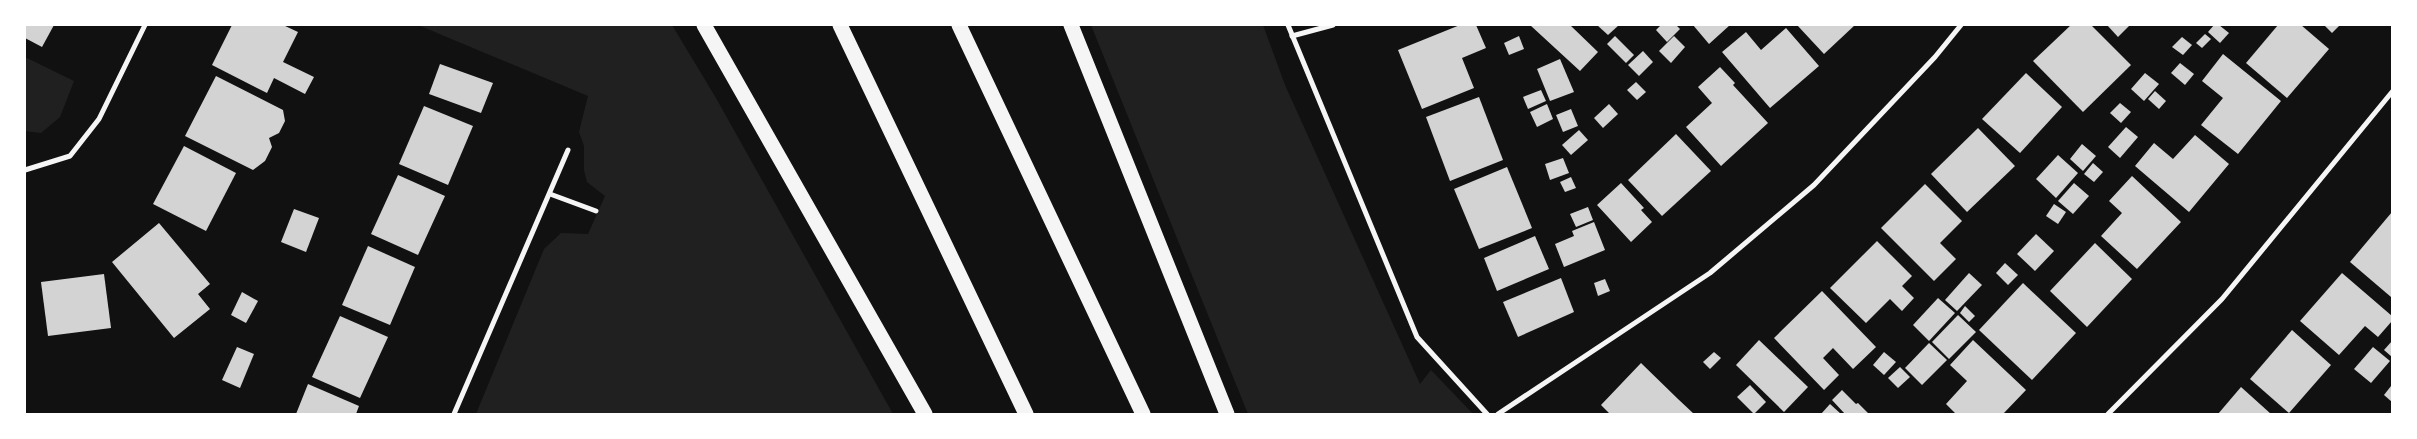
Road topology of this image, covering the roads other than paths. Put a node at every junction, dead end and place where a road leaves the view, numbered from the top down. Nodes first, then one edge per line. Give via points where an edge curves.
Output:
1 (146, 25) edge
2 (704, 25) edge
3 (840, 25) edge
4 (959, 25) edge
5 (1071, 25) edge
6 (1288, 25) edge
7 (1332, 25) edge
8 (1960, 25) edge
9 (1292, 36) junction
10 (2392, 92) edge
11 (568, 150) dead end
12 (25, 170) edge
13 (550, 194) junction
14 (596, 212) dead end
15 (454, 414) edge
16 (924, 414) edge
17 (1026, 414) edge
18 (1143, 414) edge
19 (1227, 414) edge
20 (1487, 414) edge
21 (1498, 414) edge
22 (2108, 414) edge

1 - 12 street via 99,119 70,156
2 - 16 highway
3 - 17 highway
4 - 18 highway
5 - 19 highway
6 - 9 street
7 - 9 street
8 - 21 street via 1935,57 1814,185 1710,273
9 - 20 street via 1417,337
10 - 22 street via 2222,299
11 - 13 street
13 - 14 street
13 - 15 street

